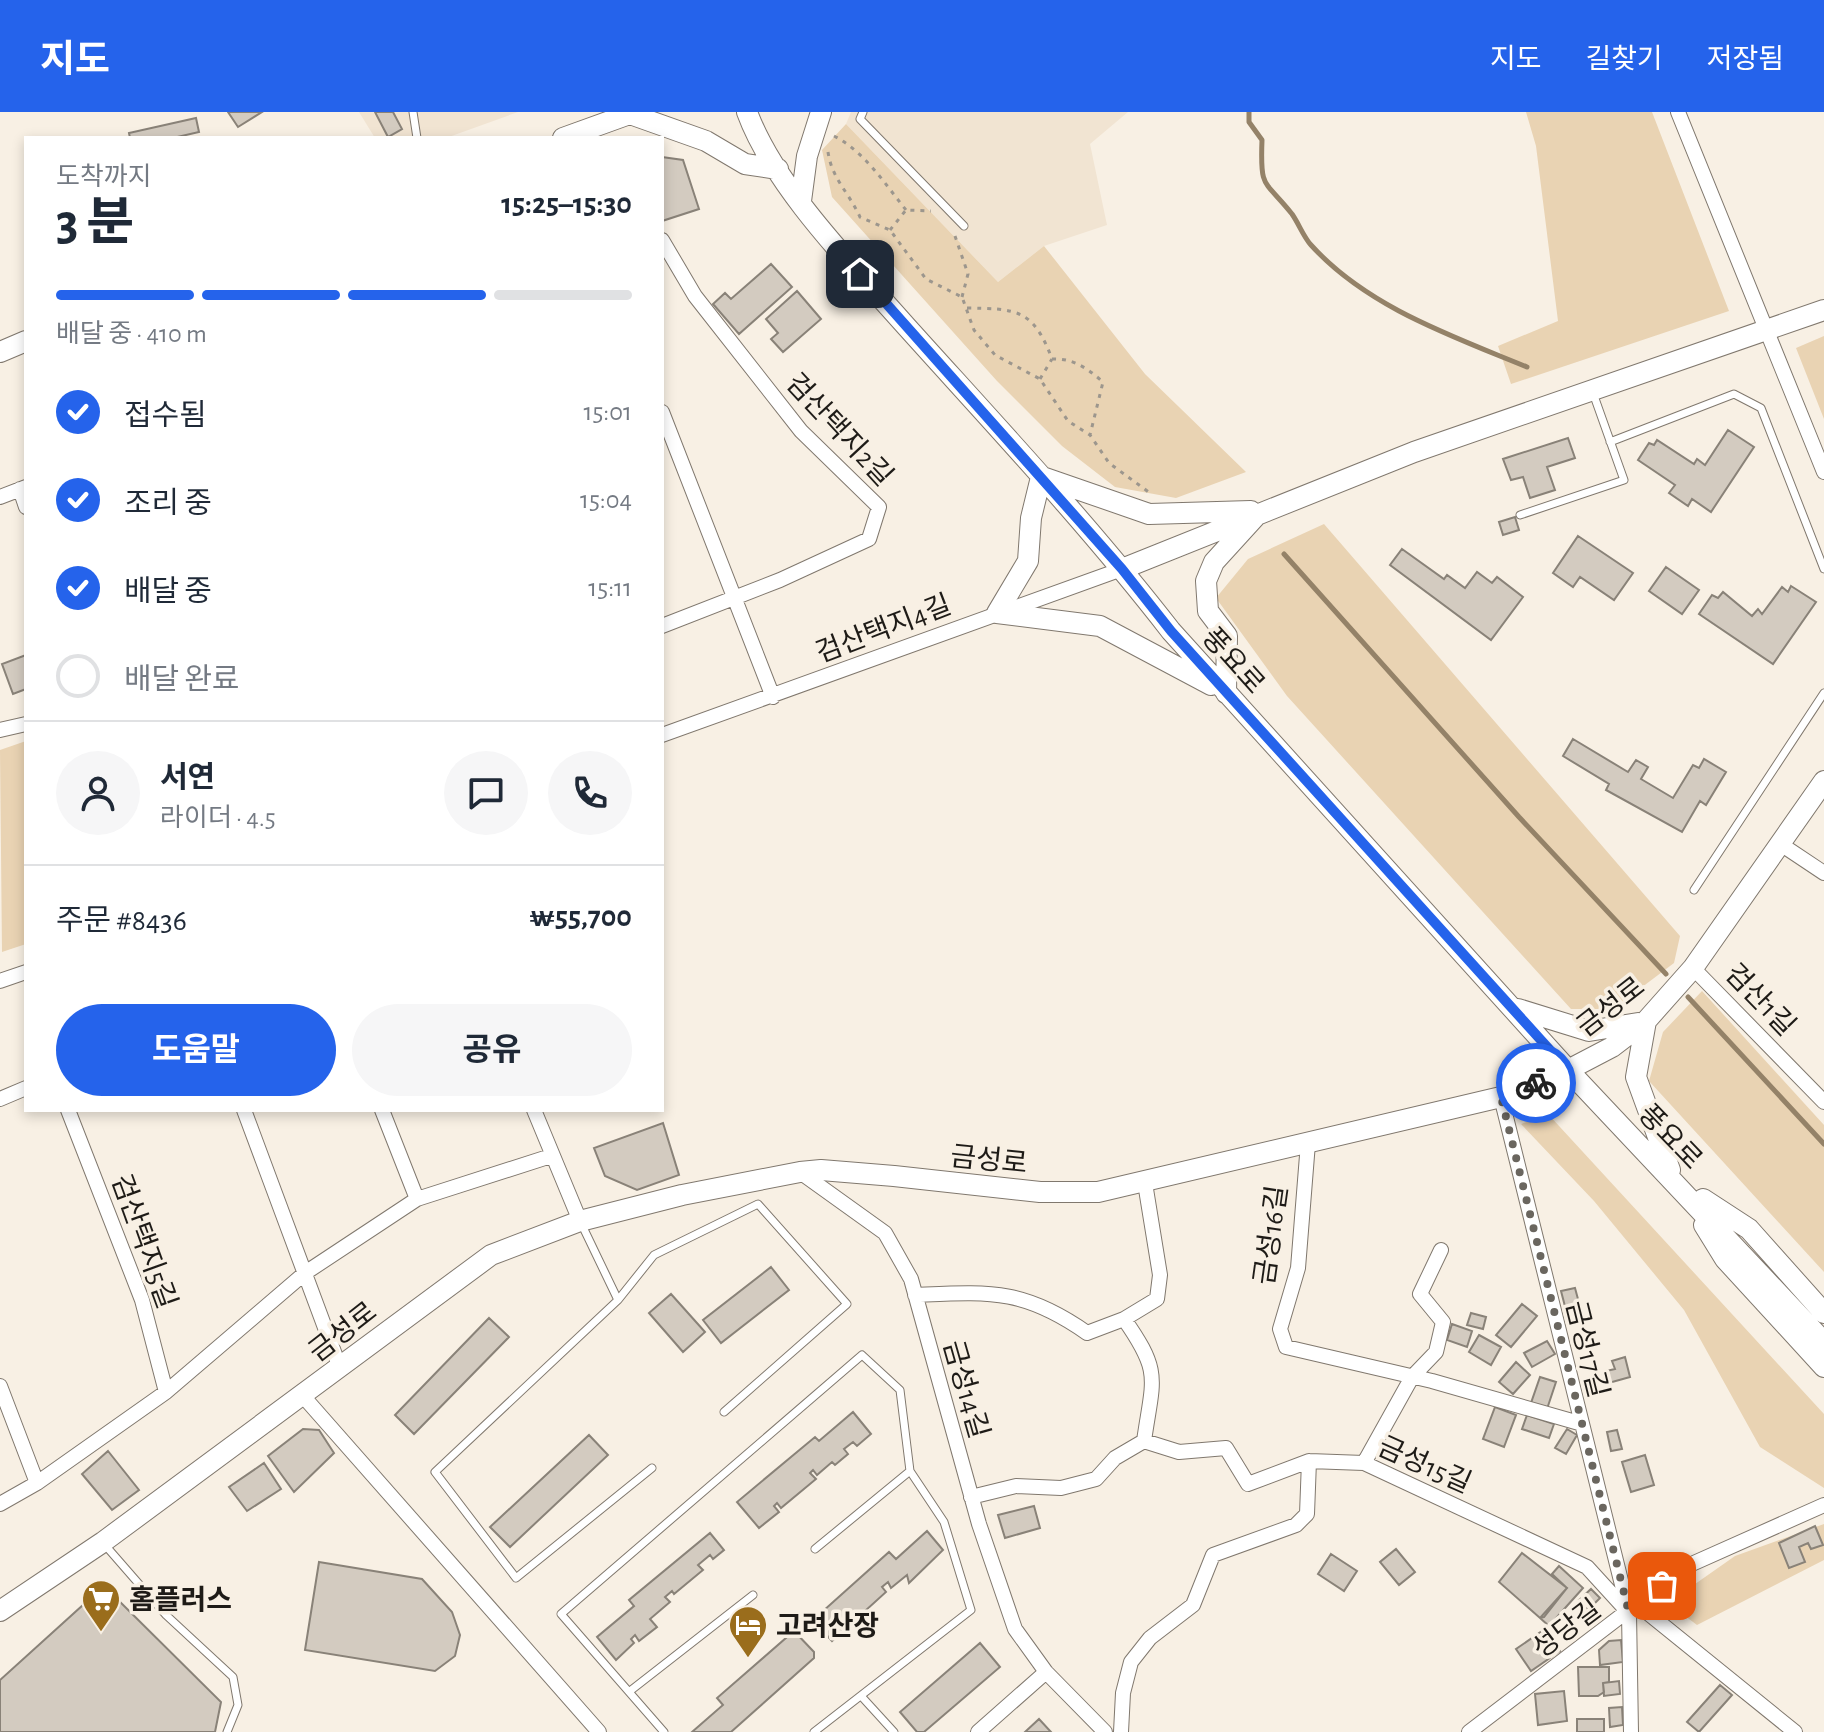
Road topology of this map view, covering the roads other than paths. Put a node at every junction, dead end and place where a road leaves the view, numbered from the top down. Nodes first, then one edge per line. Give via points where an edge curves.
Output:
1 (413, 112) edge
2 (747, 112) edge
3 (821, 112) edge
4 (863, 112) edge
5 (1678, 112) edge
6 (626, 114) edge
7 (417, 136) edge
8 (568, 136) edge
9 (778, 169) junction
10 (801, 201) junction
11 (964, 226) dead end
12 (664, 243) edge
13 (1824, 310) edge
14 (1767, 331) junction
15 (24, 342) edge
16 (0, 352) edge
17 (1592, 391) junction
18 (664, 417) edge
19 (1610, 442) junction
20 (1824, 472) edge
21 (1041, 477) junction
22 (23, 488) edge
23 (0, 497) edge
24 (1261, 512) junction
25 (1520, 515) dead end
26 (1122, 569) junction
27 (1824, 569) edge
28 (735, 596) junction
29 (997, 613) junction
30 (664, 625) edge
31 (1226, 693) junction
32 (1824, 693) edge
33 (773, 697) junction
34 (24, 724) edge
35 (0, 730) edge
36 (664, 734) edge
37 (1824, 781) edge
38 (1782, 845) junction
39 (1820, 867) edge
40 (1694, 890) dead end
41 (1693, 968) junction
42 (24, 973) edge
43 (0, 981) edge
44 (1516, 1009) junction
45 (1646, 1021) junction
46 (1568, 1070) junction
47 (24, 1089) edge
48 (1501, 1097) junction
49 (0, 1099) edge
50 (1824, 1102) edge
51 (69, 1112) edge
52 (245, 1112) edge
53 (383, 1112) edge
54 (535, 1112) edge
55 (1308, 1143) junction
56 (551, 1156) junction
57 (800, 1172) junction
58 (1674, 1179) junction
59 (1145, 1183) junction
60 (417, 1199) junction
61 (580, 1221) junction
62 (1441, 1250) dead end
63 (305, 1273) junction
64 (915, 1295) junction
65 (618, 1300) junction
66 (1824, 1313) edge
67 (1124, 1319) junction
68 (1824, 1342) edge
69 (1824, 1367) edge
70 (340, 1368) junction
71 (1412, 1377) junction
72 (0, 1386) edge
73 (166, 1392) junction
74 (303, 1396) junction
75 (724, 1412) dead end
76 (1579, 1423) junction
77 (1144, 1441) junction
78 (1309, 1461) junction
79 (1364, 1463) junction
80 (652, 1468) dead end
81 (910, 1471) junction
82 (37, 1483) junction
83 (971, 1497) junction
84 (0, 1504) edge
85 (1824, 1505) edge
86 (103, 1542) junction
87 (815, 1549) dead end
88 (753, 1595) dead end
89 (1634, 1609) junction
90 (0, 1611) edge
91 (1046, 1672) junction
92 (630, 1691) junction
93 (862, 1697) junction
94 (227, 1732) edge
95 (599, 1732) edge
96 (664, 1732) edge
97 (814, 1732) edge
98 (894, 1732) edge
99 (978, 1732) edge
100 (1105, 1732) edge
101 (1121, 1732) edge
102 (1469, 1732) edge
103 (1631, 1732) edge
104 (1795, 1732) edge

1 - 7 lane
2 - 9 main road, 풍요로 via 758,143
3 - 10 main road via 807,156
4 - 11 lane via 860,119
5 - 14 street
6 - 8 main road
6 - 9 main road via 706,141 745,164
9 - 10 main road, 풍요로
10 - 21 main road, 풍요로 via 840,252
12 - 28 street, 검산택지2길 via 695,296 801,431 879,507 869,539
13 - 14 main road
14 - 17 main road
14 - 20 street
15 - 16 main road
17 - 19 lane
17 - 24 main road
18 - 28 street
19 - 25 lane via 1624,480
19 - 27 lane via 1734,394 1761,408
21 - 24 main road via 1149,514
21 - 26 main road, 풍요로
21 - 29 main road via 1028,561
22 - 23 street
24 - 26 main road
24 - 31 main road via 1214,562 1206,581 1208,611 1227,636
26 - 29 street, 검산택지4길
26 - 31 main road, 풍요로
28 - 30 street, 검산택지2길
28 - 33 street
29 - 31 main road via 1100,626
29 - 33 street, 검산택지4길
31 - 44 main road, 풍요로
32 - 40 lane
33 - 36 street, 검산택지4길
34 - 35 street
37 - 38 main road, 금성로
38 - 39 street
38 - 41 main road, 금성로
41 - 45 main road, 금성로
41 - 50 street, 검산1길
42 - 43 street
44 - 45 main road via 1589,1031
44 - 46 main road, 풍요로
45 - 46 main road, 금성로
45 - 58 main road via 1636,1077
46 - 48 main road, 금성로
46 - 58 main road, 풍요로
47 - 49 street
48 - 55 main road, 금성로
48 - 76 street, 금성17길
51 - 73 street, 검산택지5길 via 142,1300
52 - 63 street
53 - 60 street
54 - 56 street
55 - 59 main road, 금성로
55 - 71 street, 금성16길 via 1298,1268 1280,1329 1286,1347
56 - 60 street
56 - 61 street
57 - 59 main road, 금성로 via 1040,1192 1098,1192
57 - 61 main road, 금성로
57 - 64 street, 금성14길 via 885,1233
58 - 66 main road via 1749,1229
58 - 68 main road, 풍요로
58 - 69 main road via 1725,1259
59 - 67 street via 1160,1275 1157,1299
60 - 63 street
61 - 65 lane
61 - 70 main road, 금성로 via 491,1255
62 - 71 street via 1420,1294 1443,1322 1436,1352
63 - 70 street
63 - 73 street
64 - 67 street via 1005,1293 1063,1316 1087,1333
64 - 83 street, 금성14길
65 - 75 lane via 654,1255 758,1204 847,1304
65 - 80 lane via 435,1472 516,1578
67 - 77 street via 1148,1354 1154,1380
70 - 74 main road, 금성로
71 - 76 street, 금성16길
71 - 79 street
72 - 82 street
73 - 82 street
74 - 86 main road, 금성로
74 - 95 street
76 - 89 street, 금성17길
77 - 78 street, 금성15길 via 1179,1452 1226,1448 1248,1484
77 - 83 street via 1115,1458 1096,1479 1061,1488 1016,1486
78 - 79 street, 금성15길
78 - 101 street via 1307,1514 1296,1525 1213,1555 1193,1605 1150,1638 1131,1662
79 - 89 street, 금성15길 via 1587,1567
81 - 87 lane
81 - 92 lane via 900,1390 862,1355 561,1614
81 - 93 lane via 944,1522 971,1610
82 - 84 street
83 - 91 street, 금성14길 via 1015,1629
85 - 89 street, 성당길 via 1685,1567
86 - 90 main road, 금성로
86 - 94 lane via 166,1615 233,1677 238,1705
88 - 92 lane
89 - 102 street, 성당길
89 - 103 street, 금성17길
89 - 104 street, 금성15길
91 - 99 street
91 - 100 street, 금성14길
92 - 96 lane
93 - 97 lane
93 - 98 lane

